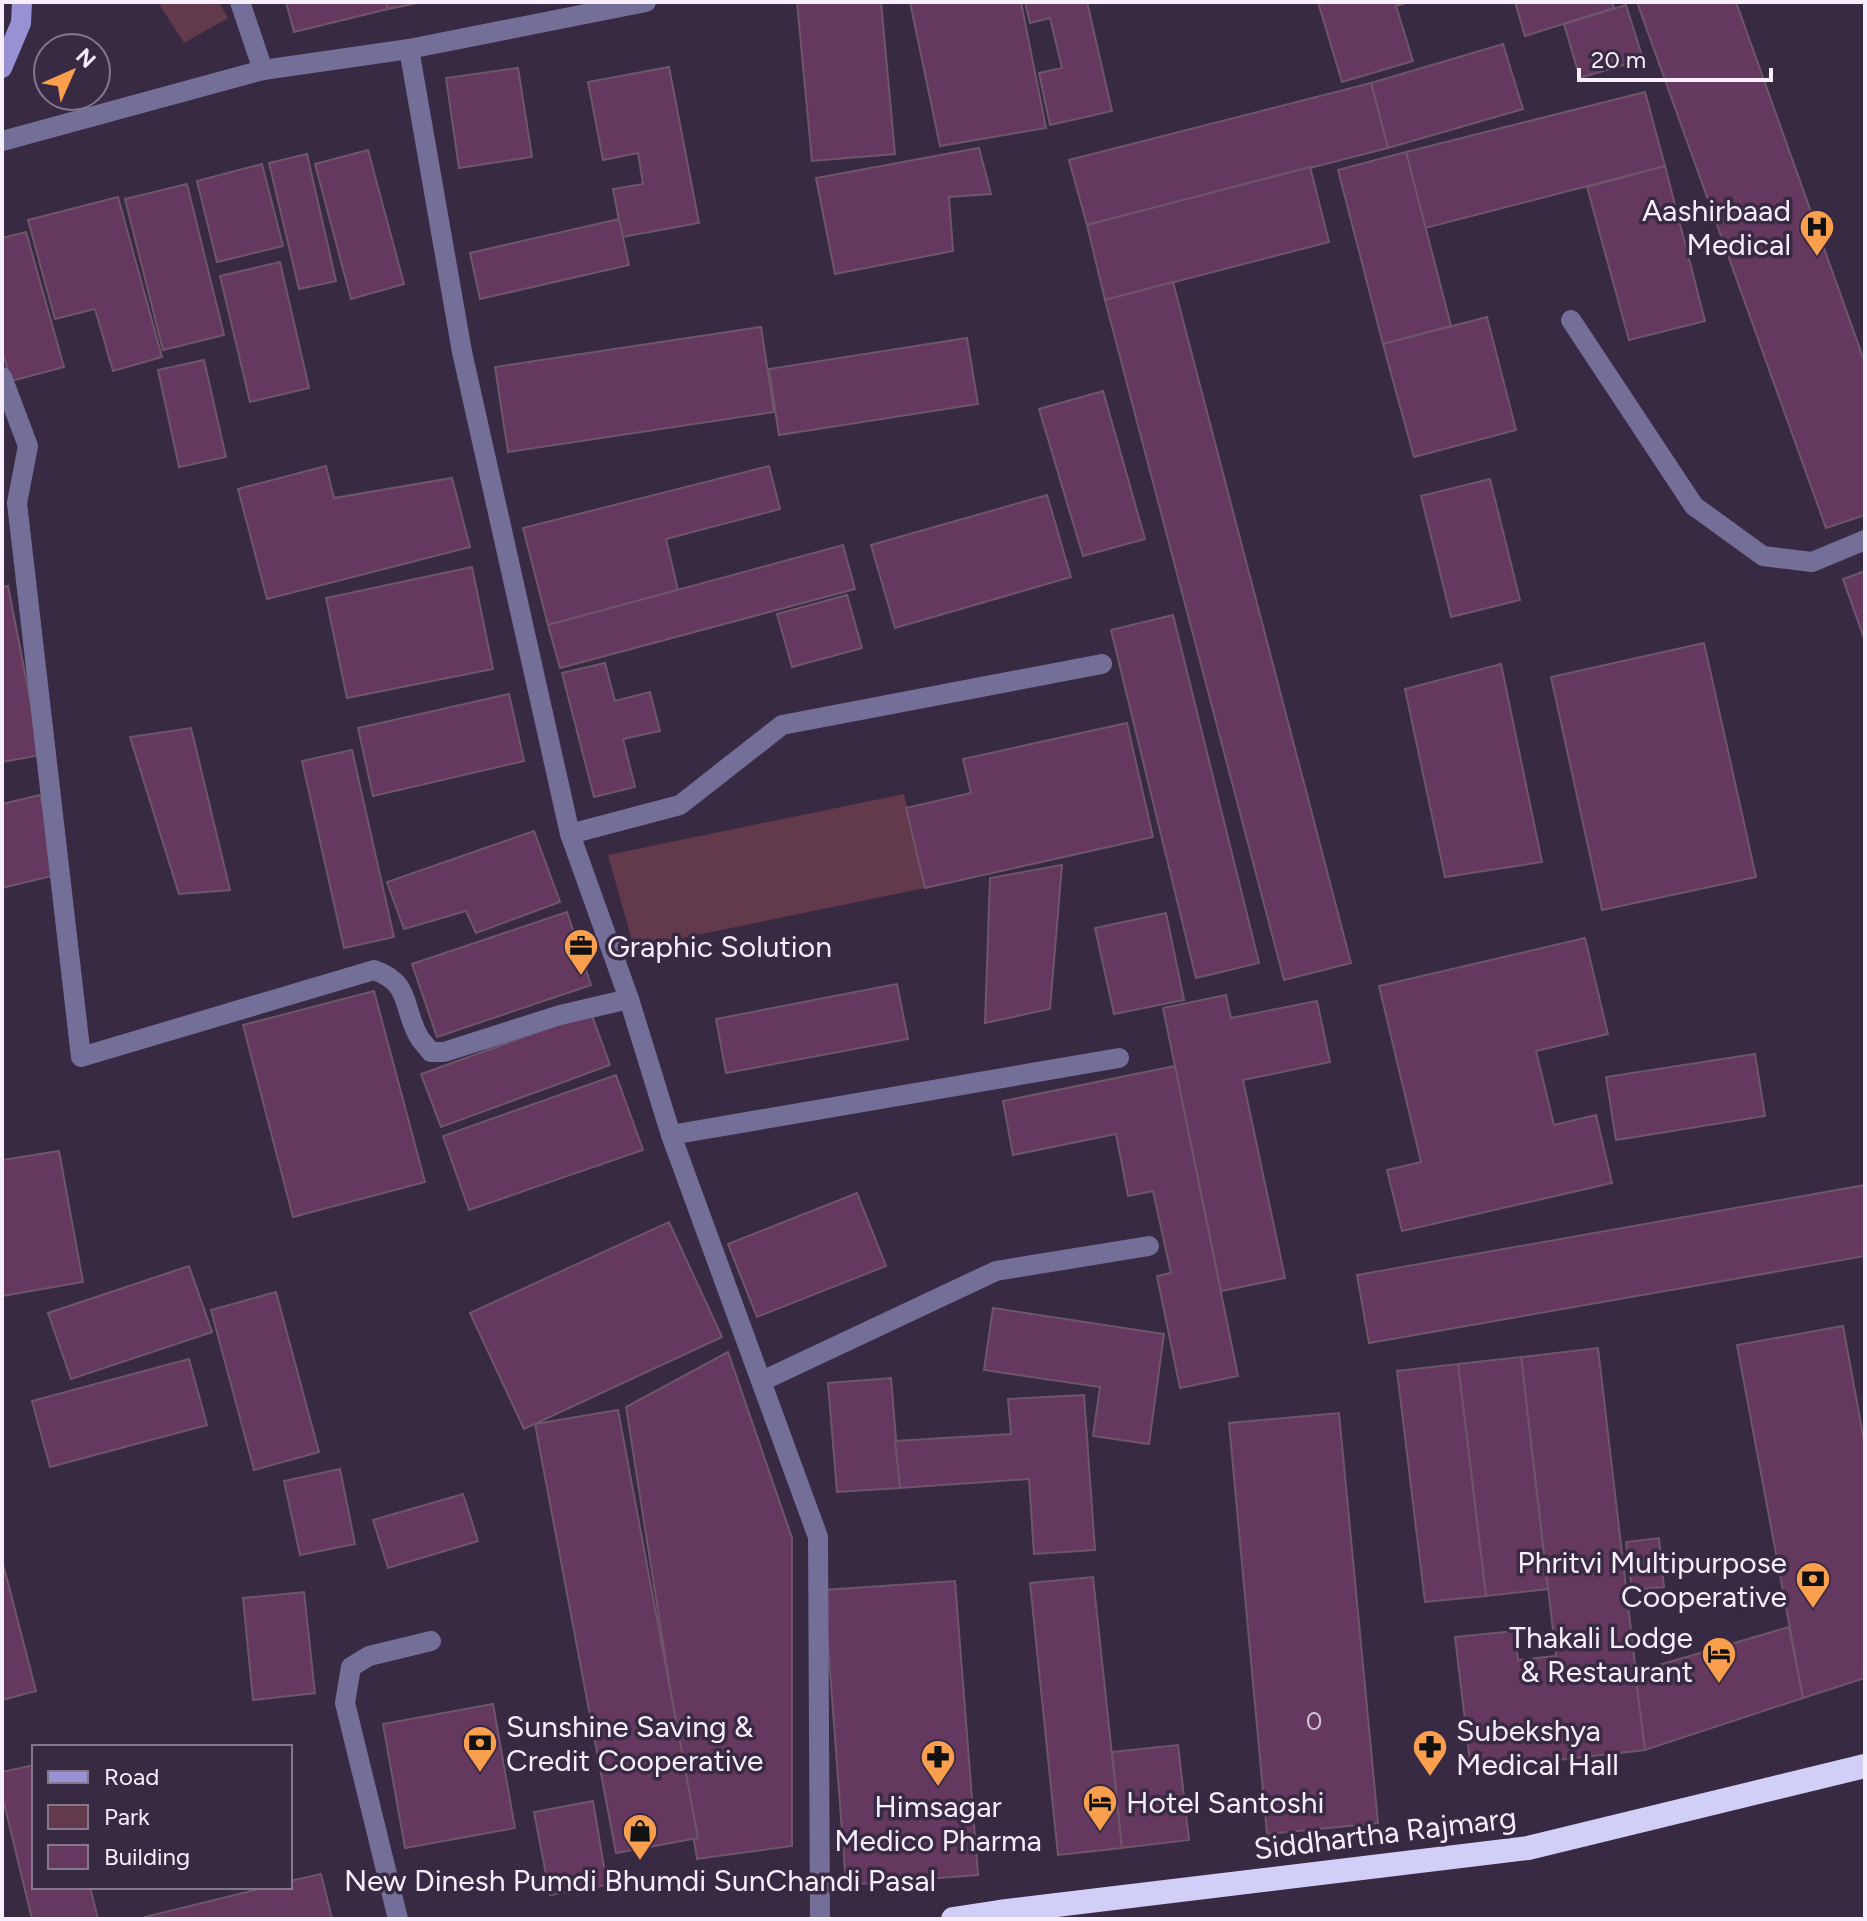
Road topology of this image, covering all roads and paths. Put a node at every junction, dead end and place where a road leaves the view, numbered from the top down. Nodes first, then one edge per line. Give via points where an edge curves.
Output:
1 (22, 2) edge
2 (240, 2) edge
3 (646, 2) edge
4 (409, 49) junction
5 (2, 68) edge
6 (263, 70) junction
7 (2, 141) edge
8 (1571, 320) dead end
9 (2, 377) edge
10 (1865, 540) edge
11 (1102, 664) dead end
12 (570, 834) junction
13 (629, 999) junction
14 (1119, 1058) dead end
15 (671, 1135) junction
16 (1149, 1246) dead end
17 (762, 1381) junction
18 (431, 1641) dead end
19 (1865, 1766) edge
20 (999, 1915) edge
21 (398, 1919) edge
22 (820, 1919) edge
23 (953, 1919) edge

1 - 5 main road via 21,23
2 - 6 street
3 - 4 street
4 - 6 street
4 - 12 street via 462,352
6 - 7 street
8 - 10 street via 1694,506 1763,556 1812,562
9 - 13 street via 28,446 17,503 81,1057 374,970 399,984 419,1037 431,1052
11 - 12 street via 782,725 680,805
12 - 13 street
13 - 15 street
14 - 15 street
15 - 17 street
16 - 17 street via 996,1271
17 - 22 street via 818,1537
18 - 21 street via 369,1656 351,1667 345,1703
19 - 20 highway, Siddhartha Rajmarg via 1528,1848
20 - 23 highway, Siddhartha Rajmarg

